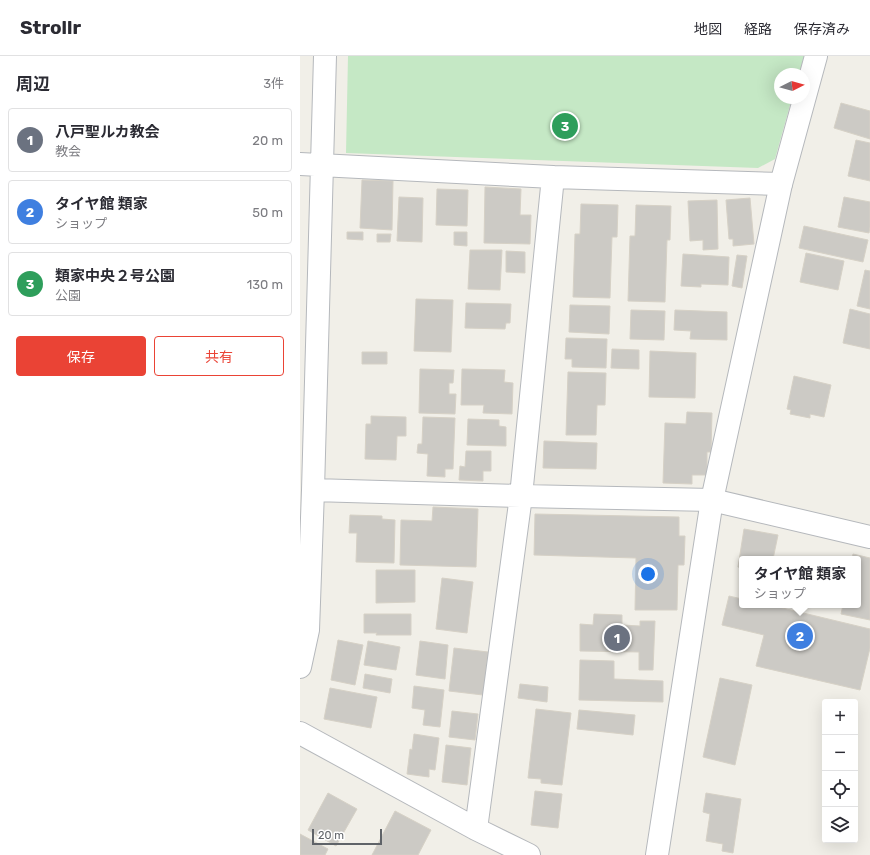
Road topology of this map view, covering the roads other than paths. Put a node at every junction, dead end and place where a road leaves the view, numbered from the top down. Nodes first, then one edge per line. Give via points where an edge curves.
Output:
1 (325, 56) edge
2 (816, 56) edge
3 (300, 164) edge
4 (322, 166) junction
5 (553, 177) junction
6 (781, 184) junction
7 (309, 323) edge
8 (313, 490) junction
9 (521, 496) junction
10 (712, 500) junction
11 (870, 537) edge
12 (300, 667) edge
13 (300, 733) edge
14 (476, 830) junction
15 (529, 855) edge
16 (657, 855) edge

1 - 4 street
2 - 6 street
3 - 4 street
4 - 5 street
4 - 7 street
5 - 6 street
5 - 9 street
6 - 10 street
7 - 8 street
8 - 9 street
8 - 12 street via 308,630
9 - 10 street
9 - 14 street
10 - 11 street
10 - 16 street
13 - 14 street
14 - 15 street

